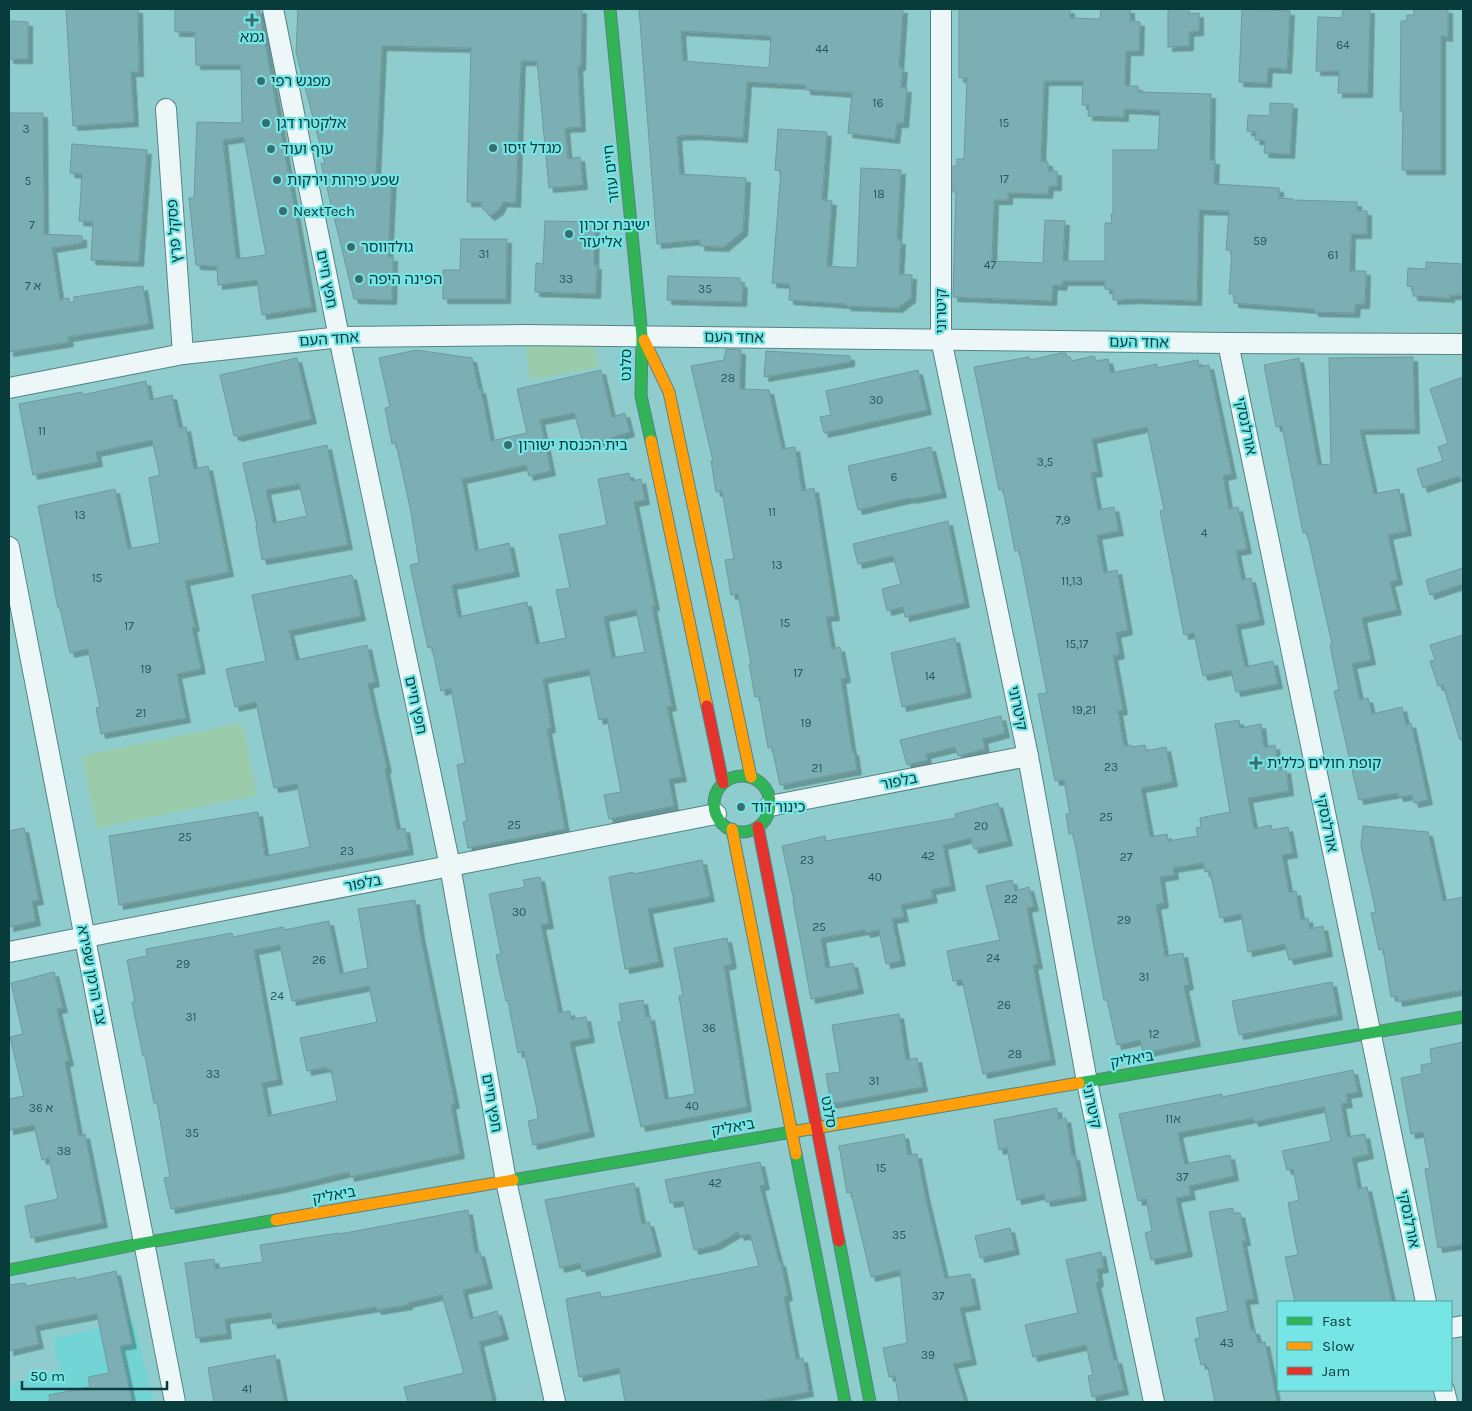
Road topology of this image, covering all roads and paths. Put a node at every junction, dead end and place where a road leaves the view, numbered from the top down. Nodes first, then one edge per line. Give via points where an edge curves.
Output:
1 (273, 9) edge
2 (610, 9) edge
3 (941, 9) edge
4 (166, 109) dead end
5 (642, 336) junction
6 (339, 337) junction
7 (941, 339) junction
8 (1228, 343) junction
9 (1463, 344) edge
10 (183, 354) junction
11 (9, 388) edge
12 (9, 547) edge
13 (1028, 756) junction
14 (751, 777) junction
15 (723, 783) junction
16 (770, 806) junction
17 (716, 814) junction
18 (758, 827) junction
19 (732, 830) junction
20 (450, 866) junction
21 (84, 937) junction
22 (9, 952) edge
23 (1463, 1018) edge
24 (1371, 1033) junction
25 (1087, 1082) junction
26 (817, 1128) junction
27 (792, 1132) junction
28 (506, 1181) junction
29 (144, 1243) junction
30 (9, 1270) edge
31 (1426, 1301) edge
32 (175, 1402) edge
33 (555, 1402) edge
34 (845, 1402) edge
35 (870, 1402) edge
36 (1154, 1402) edge

1 - 6 street, חפץ חיים
2 - 5 street, חיים עוזר
3 - 7 street, קיטרוני
4 - 10 street, פסקל פרץ
5 - 6 street, אחד העם
5 - 7 street, אחד העם
5 - 14 street, סלנט via 669,392
5 - 15 street, סלנט via 641,396
6 - 10 street, אחד העם
6 - 20 street, חפץ חיים
7 - 8 street, אחד העם
7 - 13 street, קיטרוני
8 - 9 street, אחד העם
8 - 24 street, אורלנסקי
10 - 11 street, אחד העם
12 - 21 street, צבי הרמן שפירא
13 - 16 street, בלפור
13 - 25 street, קיטרוני
14 - 15 street via 736,776
14 - 16 street via 766,788
15 - 17 street via 715,798
16 - 18 street via 764,822
17 - 19 street
17 - 20 street, בלפור
18 - 19 street via 750,831
18 - 26 street, סלנט
19 - 27 street
20 - 21 street, בלפור
20 - 28 street, חפץ חיים
21 - 22 street, בלפור
21 - 29 street, צבי הרמן שפירא
23 - 24 street, ביאליק
24 - 25 street, ביאליק
24 - 31 street, אורלנסקי
25 - 26 street, ביאליק
25 - 36 street, קיטרוני
26 - 27 street, ביאליק
26 - 35 street, סלנט
27 - 28 street, ביאליק
27 - 34 street
28 - 29 street, ביאליק
28 - 33 street, חפץ חיים
29 - 30 street, ביאליק
29 - 32 street, צבי הרמן שפירא

